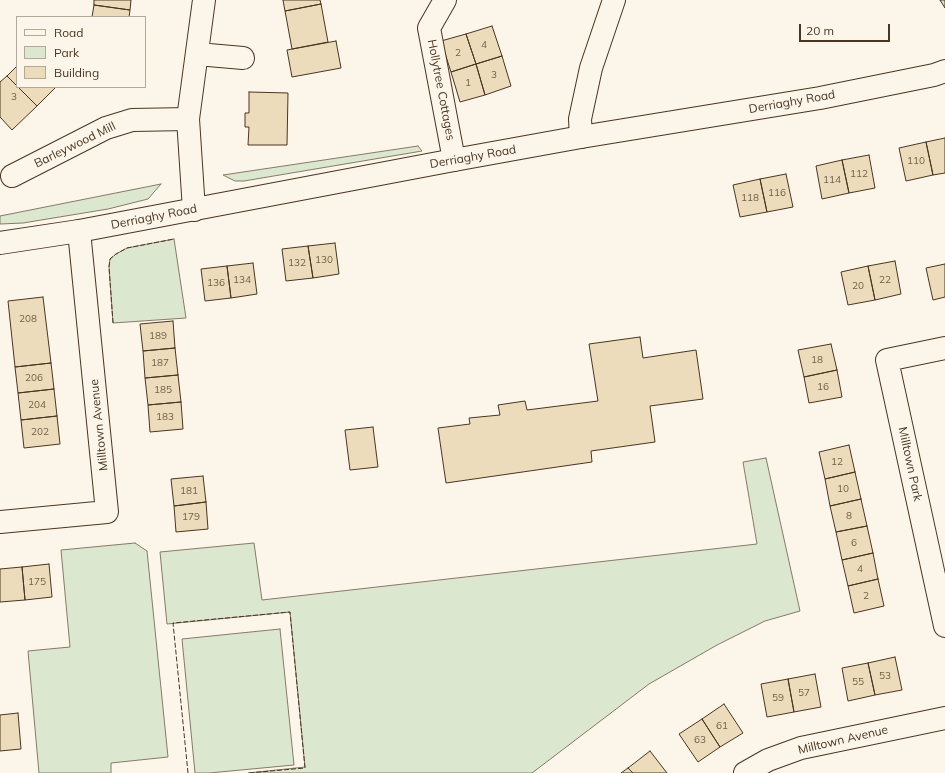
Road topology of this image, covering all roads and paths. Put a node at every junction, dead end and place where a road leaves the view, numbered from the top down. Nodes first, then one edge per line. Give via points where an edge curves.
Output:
1 (204, 0) edge
2 (445, 0) edge
3 (614, 0) edge
4 (197, 54) junction
5 (243, 58) dead end
6 (945, 71) edge
7 (188, 119) junction
8 (580, 137) junction
9 (454, 160) junction
10 (12, 176) dead end
11 (194, 210) junction
12 (79, 231) junction
13 (0, 243) edge
14 (945, 348) edge
15 (0, 522) edge
16 (945, 626) edge
17 (945, 718) edge
18 (745, 773) edge

1 - 4 street
2 - 9 street, Hollytree Cottages via 429,28
3 - 8 street via 591,68 580,119
4 - 5 street
4 - 7 street
6 - 8 street, Derriaghy Road via 820,98
7 - 10 street, Barleywood Mill via 132,120 106,128
7 - 11 street
8 - 9 street, Derriaghy Road
9 - 11 street, Derriaghy Road
11 - 12 street, Derriaghy Road
12 - 13 street, Derriaghy Road
12 - 15 street, Milltown Avenue via 107,512
14 - 16 street, Milltown Park via 887,360
17 - 18 street, Milltown Avenue via 801,748 768,760

